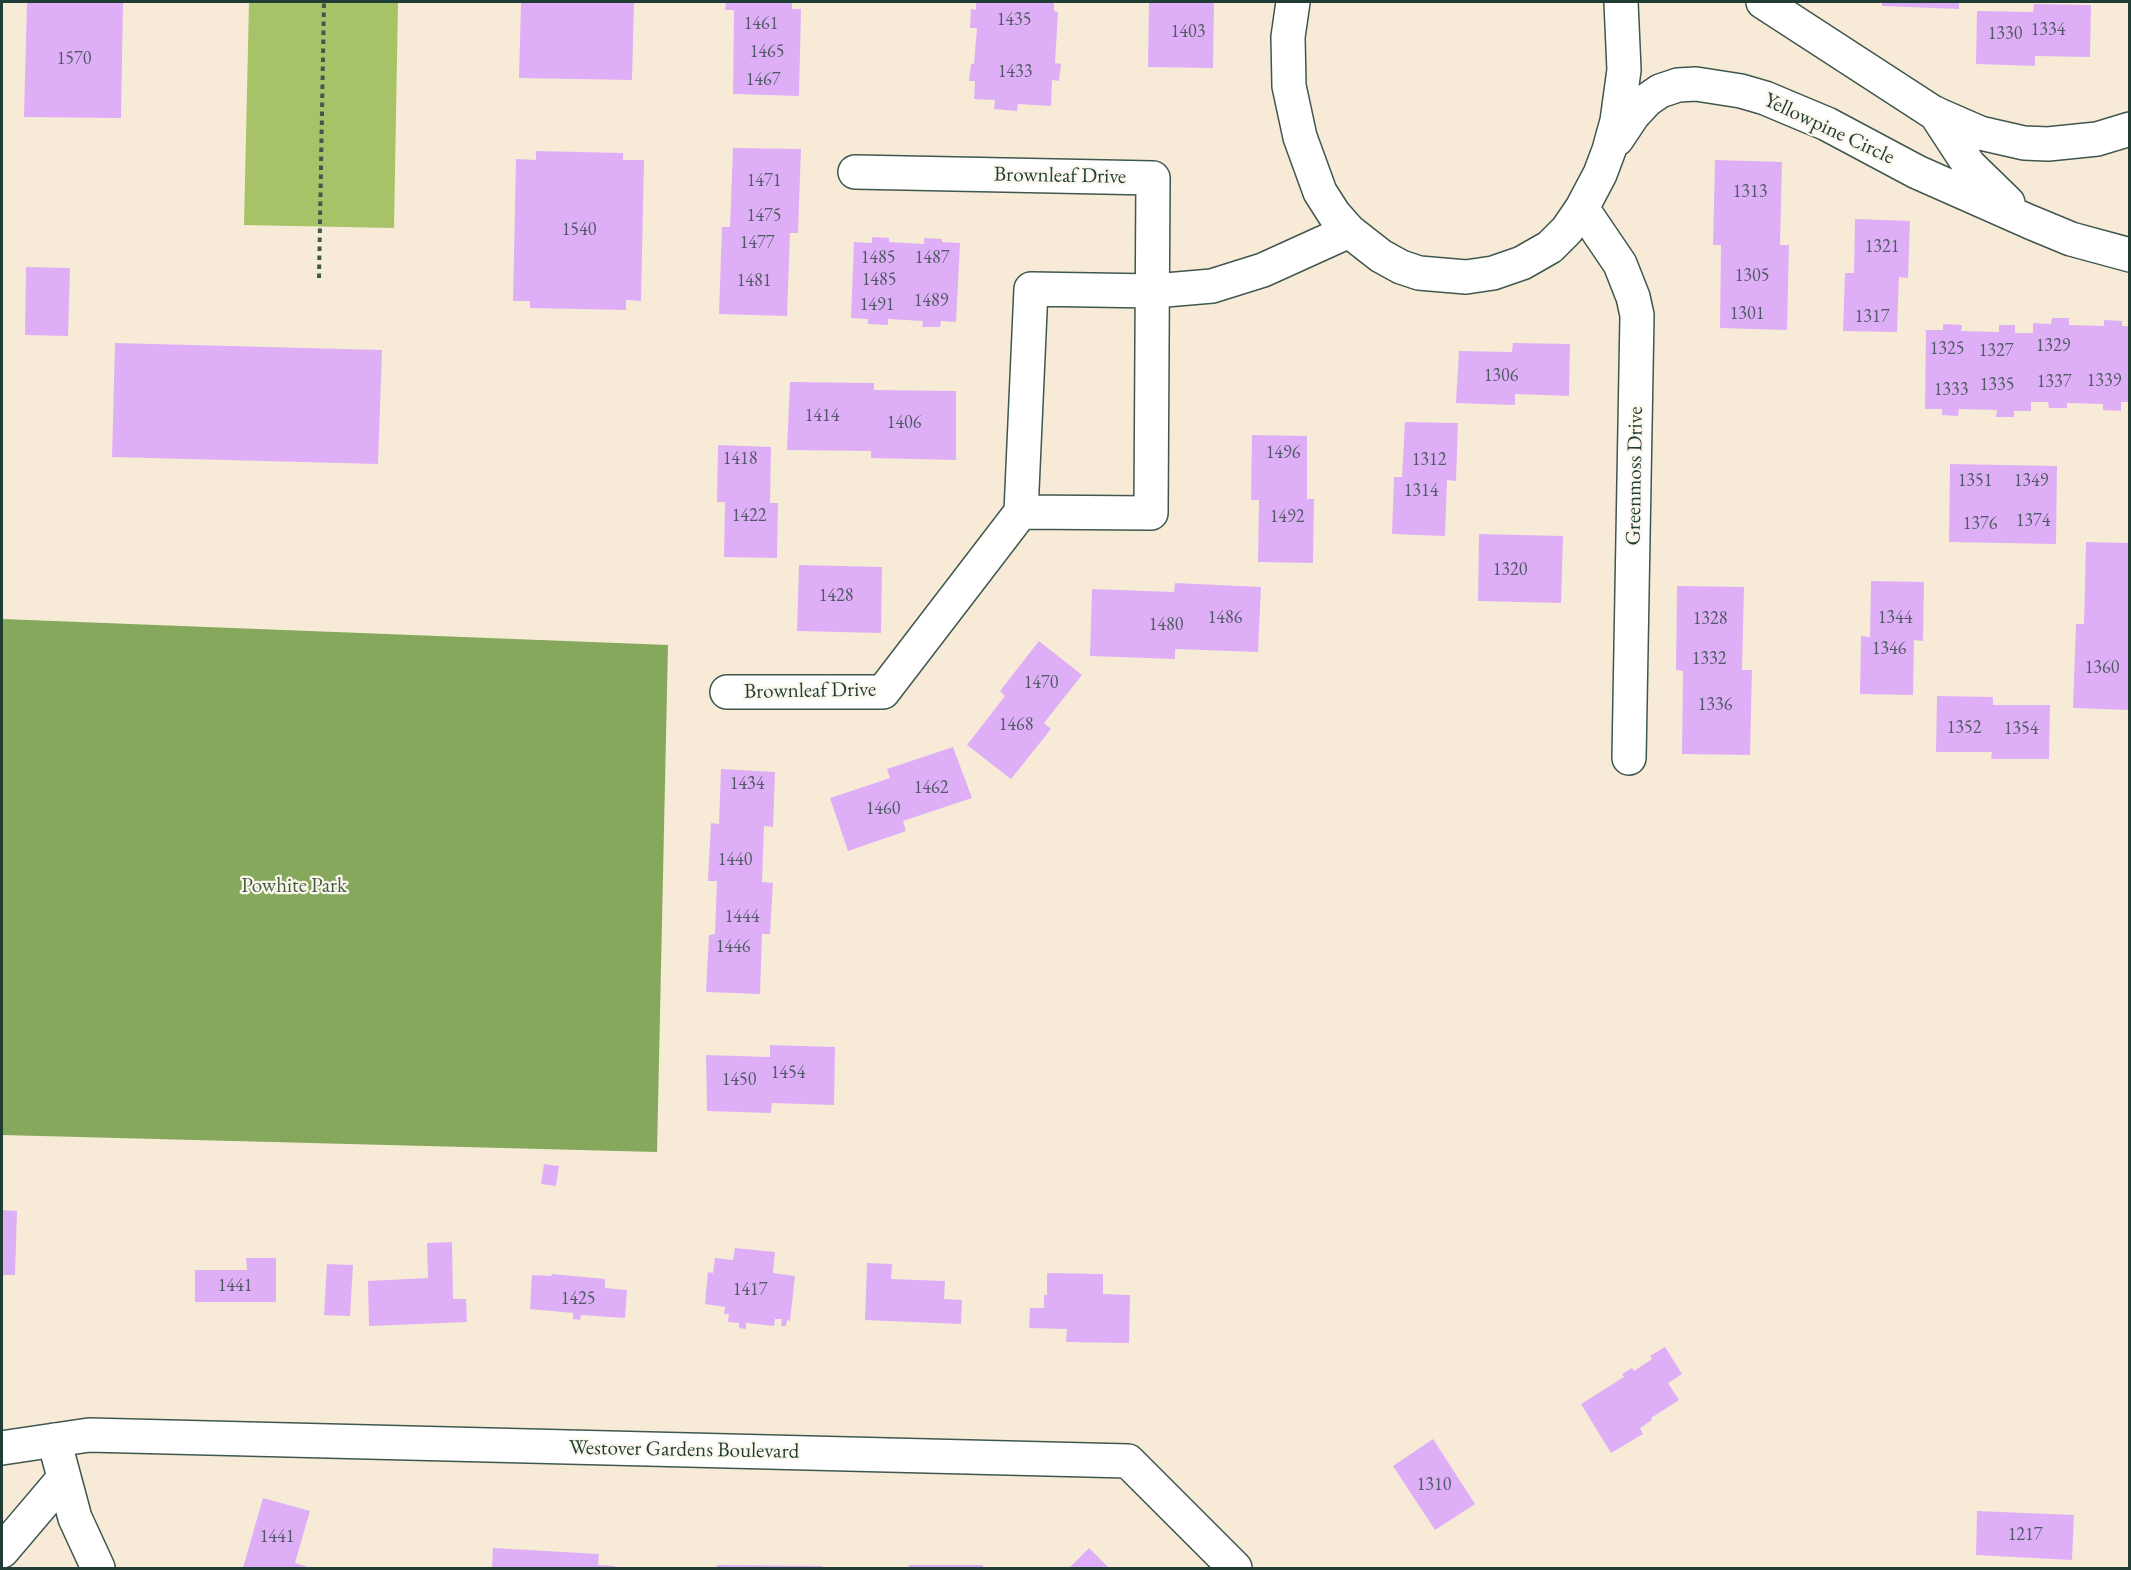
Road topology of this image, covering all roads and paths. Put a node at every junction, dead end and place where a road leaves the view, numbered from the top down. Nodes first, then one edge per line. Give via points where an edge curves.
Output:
1 (324, 2) edge
2 (1293, 2) edge
3 (1621, 2) edge
4 (1763, 2) edge
5 (1934, 113) junction
6 (2130, 129) edge
7 (1609, 150) junction
8 (855, 172) dead end
9 (1582, 208) junction
10 (2030, 222) junction
11 (1349, 231) junction
12 (2130, 255) edge
13 (319, 278) dead end
14 (1154, 291) junction
15 (1021, 512) junction
16 (727, 692) dead end
17 (1629, 758) dead end
18 (54, 1440) junction
19 (2, 1448) edge
20 (64, 1478) junction
21 (2, 1551) edge
22 (98, 1569) edge
23 (1235, 1569) edge

1 - 13 path
2 - 11 street, Yellowpine Circle via 1287,62 1293,113 1320,192
3 - 7 street, Yellowpine Circle via 1624,70
4 - 5 street, Yellowpine Circle
5 - 6 street, Yellowpine Circle via 1980,133 2024,142 2075,143
5 - 10 street, Yellowpine Circle via 1969,165
7 - 9 street, Yellowpine Circle
7 - 10 street, Yellowpine Circle via 1633,116 1660,91 1696,84 1716,86 1787,106 1917,172
8 - 14 street, Brownleaf Drive via 1153,178
9 - 11 street, Yellowpine Circle via 1550,247 1522,263 1466,277 1419,273 1401,267
9 - 17 street, Greenmoss Drive via 1620,264 1637,315
10 - 12 street, Yellowpine Circle via 2071,239
11 - 14 street via 1234,280
14 - 15 street via 1031,289
14 - 15 street, Brownleaf Drive via 1151,513
15 - 16 street, Brownleaf Drive via 883,692
18 - 19 street, Westover Gardens Boulevard
18 - 20 street
18 - 23 street, Westover Gardens Boulevard via 89,1435 1128,1461
20 - 21 street
20 - 22 street via 75,1518

